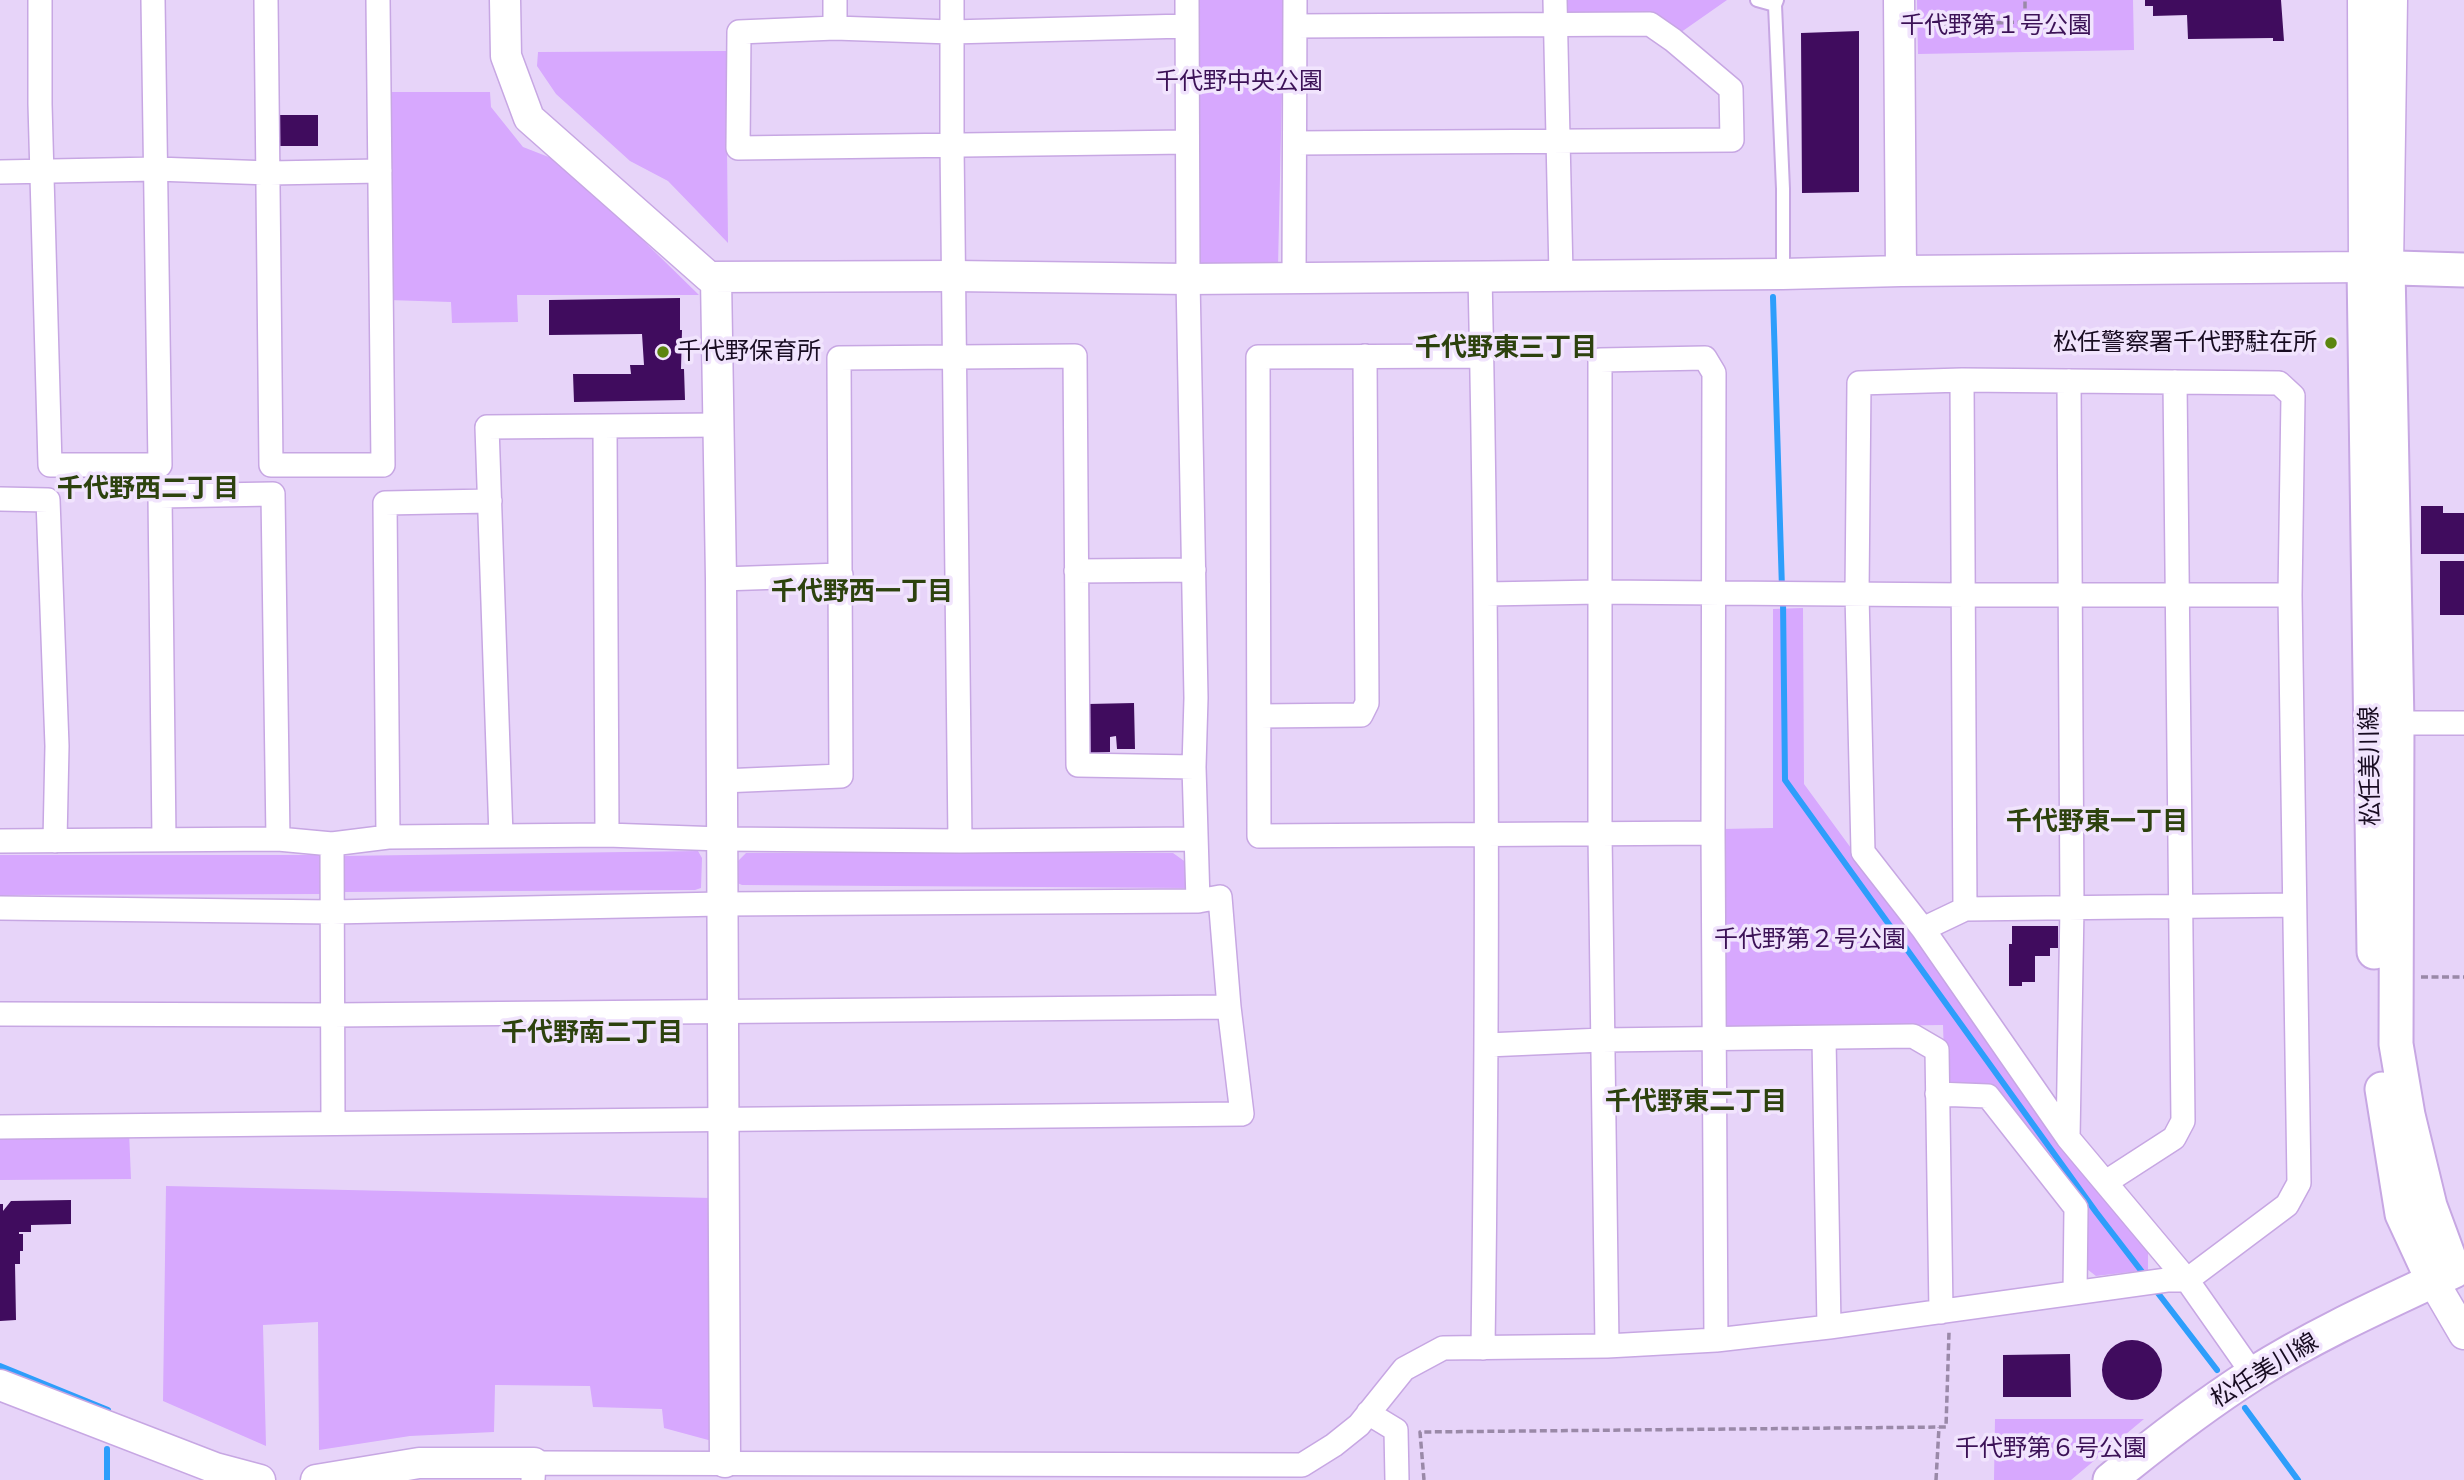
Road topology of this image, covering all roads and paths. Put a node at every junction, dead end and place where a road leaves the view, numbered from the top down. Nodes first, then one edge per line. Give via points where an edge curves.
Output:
1 (40, 0) edge
2 (153, 0) edge
3 (266, 0) edge
4 (378, 0) edge
5 (505, 0) edge
6 (835, 0) edge
7 (952, 0) edge
8 (1187, 0) edge
9 (1295, 0) edge
10 (1555, 0) edge
11 (1757, 0) edge
12 (2025, 0) edge
13 (2363, 0) edge
14 (2392, 0) edge
15 (1776, 3) edge
16 (1900, 13) edge
17 (1186, 26) junction
18 (1295, 26) junction
19 (1555, 26) junction
20 (835, 28) junction
21 (951, 32) junction
22 (1558, 139) junction
23 (1187, 142) junction
24 (1296, 143) junction
25 (952, 145) junction
26 (156, 169) junction
27 (380, 171) junction
28 (0, 172) edge
29 (42, 173) junction
30 (270, 173) junction
31 (2376, 268) junction
32 (2464, 270) edge
33 (1901, 271) junction
34 (1783, 274) junction
35 (1561, 275) junction
36 (954, 276) junction
37 (1480, 276) junction
38 (716, 278) junction
39 (1294, 278) junction
40 (1188, 279) junction
41 (956, 356) junction
42 (1365, 356) junction
43 (1482, 356) junction
44 (1962, 380) junction
45 (2069, 381) junction
46 (2175, 382) junction
47 (719, 425) junction
48 (604, 426) junction
49 (0, 499) edge
50 (490, 501) junction
51 (1194, 570) junction
52 (1076, 571) junction
53 (841, 575) junction
54 (721, 579) junction
55 (1599, 592) junction
56 (1714, 592) junction
57 (1486, 594) junction
58 (1857, 594) junction
59 (2179, 594) junction
60 (1965, 595) junction
61 (2290, 595) junction
62 (2070, 596) junction
63 (1259, 716) junction
64 (2397, 723) junction
65 (2464, 723) edge
66 (1194, 767) junction
67 (723, 781) junction
68 (1713, 833) junction
69 (1486, 834) junction
70 (1600, 834) junction
71 (607, 835) junction
72 (501, 836) junction
73 (388, 837) junction
74 (278, 839) junction
75 (721, 839) junction
76 (1196, 839) junction
77 (164, 840) junction
78 (0, 841) edge
79 (55, 841) junction
80 (960, 841) junction
81 (332, 844) junction
82 (1198, 901) junction
83 (721, 904) junction
84 (2182, 905) junction
85 (2294, 905) junction
86 (2072, 907) junction
87 (0, 908) edge
88 (1965, 909) junction
89 (332, 912) junction
90 (1923, 929) junction
91 (2396, 977) junction
92 (2464, 977) edge
93 (1229, 1007) junction
94 (723, 1012) junction
95 (0, 1014) edge
96 (332, 1015) junction
97 (1824, 1038) junction
98 (1715, 1039) junction
99 (1602, 1041) junction
100 (1487, 1045) junction
101 (1937, 1094) junction
102 (724, 1119) junction
103 (333, 1123) junction
104 (0, 1126) edge
105 (2068, 1138) junction
106 (2106, 1182) junction
107 (2454, 1277) edge
108 (2177, 1280) junction
109 (2075, 1293) junction
110 (1945, 1311) junction
111 (1829, 1327) junction
112 (2464, 1334) edge
113 (1716, 1340) junction
114 (1607, 1346) junction
115 (1483, 1348) junction
116 (2253, 1374) junction
117 (0, 1385) edge
118 (1368, 1413) junction
119 (1939, 1427) junction
120 (725, 1462) junction
121 (533, 1471) edge
122 (783, 1471) edge
123 (899, 1472) edge
124 (260, 1480) edge
125 (316, 1480) edge
126 (1397, 1480) edge
127 (1424, 1480) edge
128 (1936, 1480) edge
129 (2110, 1480) edge

1 - 29 street
2 - 26 street
3 - 30 street
4 - 27 street
5 - 38 street via 506,56 529,118 709,277
6 - 20 street
7 - 21 street
8 - 17 street
9 - 18 street
10 - 19 street
11 - 15 lane
12 - 16 path via 2025,22
13 - 31 street
14 - 31 street
15 - 34 lane
16 - 33 street
17 - 21 street
17 - 23 street
18 - 19 street
18 - 24 street
19 - 22 street
19 - 22 street via 1650,24 1731,89 1732,140
20 - 21 street
20 - 25 street via 740,32 738,148
21 - 25 street
22 - 24 street
22 - 35 street
23 - 25 street
23 - 40 street
24 - 39 street
25 - 36 street
26 - 29 street
26 - 29 street via 159,465 50,465
26 - 30 street
27 - 30 street
27 - 30 street via 383,466 271,465
28 - 29 street
31 - 32 main road
31 - 33 street
31 - 64 main road, 松任美川線
31 - 107 main road, 松任美川線 via 2375,1046 2402,1214
33 - 34 street
34 - 35 street
35 - 37 street
36 - 38 street
36 - 40 street
36 - 41 street
37 - 39 street
37 - 43 street
38 - 47 street
39 - 40 street
40 - 51 street
41 - 52 street via 1075,356
41 - 53 street via 839,358
41 - 80 street
42 - 43 street
42 - 63 street via 1367,703 1360,715
42 - 63 street via 1258,357
43 - 57 street
44 - 45 street
44 - 58 street via 1859,383
44 - 60 street
45 - 46 street
45 - 62 street
46 - 59 street
46 - 61 street via 2279,383 2293,396
47 - 48 street
47 - 54 street
48 - 50 street via 487,427
48 - 71 street
49 - 79 street via 48,500 57,746
50 - 72 street
50 - 73 street via 385,503
51 - 52 street
51 - 66 street
52 - 66 street via 1077,765
53 - 54 street
53 - 67 street via 841,776
54 - 67 street
55 - 56 street
55 - 56 street via 1600,360 1704,358 1714,373
55 - 57 street
55 - 70 street
56 - 58 street
56 - 68 street
57 - 69 street
58 - 60 street
58 - 90 street via 1863,852
59 - 61 street
59 - 62 street
59 - 84 street
60 - 62 street
60 - 88 street
61 - 85 street
62 - 86 street
63 - 69 street via 1259,835
64 - 65 street
64 - 91 main road, 松任美川線
66 - 76 street
67 - 75 street
68 - 70 street
68 - 98 street
69 - 70 street
69 - 100 street
70 - 99 street
71 - 72 street
71 - 75 street
72 - 73 street
73 - 81 street
74 - 77 street
74 - 77 street via 273,494 160,496
74 - 81 street
75 - 80 street
75 - 83 street
76 - 80 street
76 - 82 street
77 - 79 street
78 - 79 street
81 - 89 street
82 - 83 street
82 - 93 street via 1220,897
83 - 89 street
83 - 94 street
84 - 85 street
84 - 86 street
84 - 106 street via 2183,1121 2174,1138
85 - 108 street via 2299,1183 2287,1205
86 - 88 street
86 - 105 street
87 - 89 street
88 - 90 street
89 - 96 street
90 - 105 street
91 - 92 path
91 - 107 main road, 松任美川線 via 2396,1044 2408,1115 2430,1206
93 - 94 street
93 - 102 street via 1242,1114
94 - 96 street
94 - 102 street
95 - 96 street
96 - 103 street
97 - 98 street
97 - 101 street via 1913,1036 1937,1050
97 - 111 street
98 - 99 street
98 - 113 street
99 - 100 street
99 - 114 street
100 - 115 street
101 - 109 street via 1988,1096 2076,1208
101 - 110 street
102 - 103 street
102 - 120 street
103 - 104 street
105 - 106 street
106 - 108 street
107 - 112 street
107 - 116 main road, 松任美川線 via 2363,1314
108 - 109 street
108 - 116 street
109 - 110 street
110 - 111 street
110 - 119 path via 1947,1427
111 - 113 street
113 - 114 street
114 - 115 street
115 - 118 street via 1443,1348 1404,1369
116 - 129 main road, 松任美川線
117 - 124 street via 215,1468
118 - 123 street via 1302,1465
118 - 126 street via 1396,1430
119 - 127 path via 1420,1432
119 - 128 path
120 - 121 street
120 - 122 street
121 - 125 street via 419,1464
122 - 123 street

